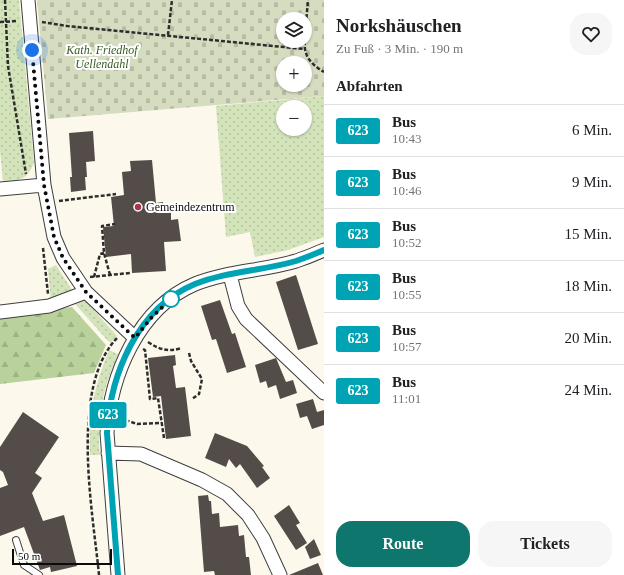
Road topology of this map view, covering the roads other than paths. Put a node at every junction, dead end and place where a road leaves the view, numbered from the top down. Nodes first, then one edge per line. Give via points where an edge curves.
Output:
1 (28, 0) edge
2 (44, 185) junction
3 (0, 189) edge
4 (324, 250) edge
5 (230, 275) junction
6 (86, 292) junction
7 (0, 312) edge
8 (136, 338) junction
9 (324, 393) edge
10 (108, 452) junction
11 (16, 540) dead end
12 (39, 575) edge
13 (118, 575) edge
14 (280, 575) edge

1 - 2 street
2 - 3 street
2 - 6 street via 54,237 63,258
4 - 5 street via 295,261
5 - 8 street via 196,284 179,293 151,318
5 - 9 street via 238,306 246,319
6 - 7 street via 49,306
6 - 8 street
8 - 10 street via 117,375 108,414
10 - 13 street
10 - 14 street via 140,454 202,480 227,494 248,515 263,538
11 - 12 lane via 24,565

